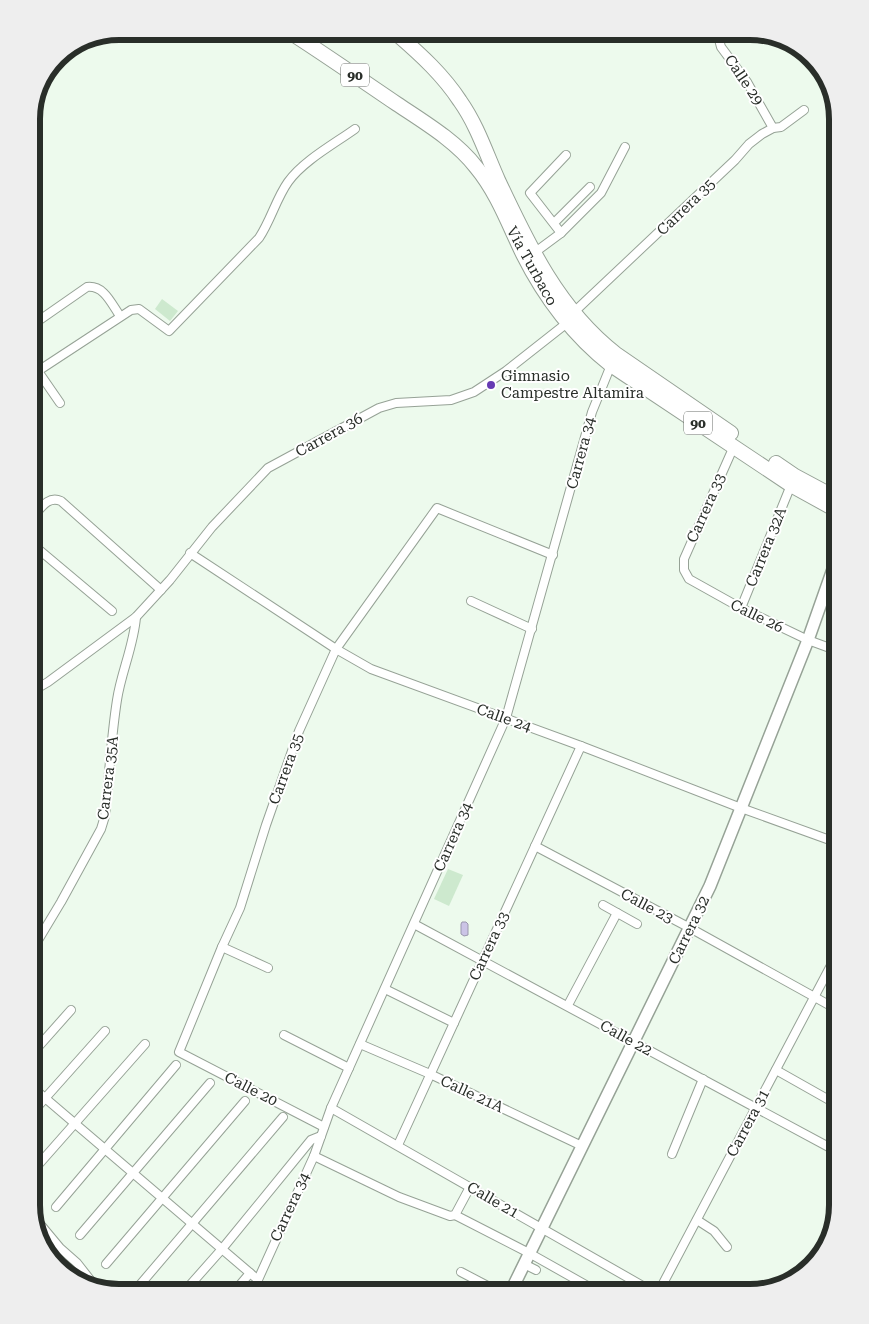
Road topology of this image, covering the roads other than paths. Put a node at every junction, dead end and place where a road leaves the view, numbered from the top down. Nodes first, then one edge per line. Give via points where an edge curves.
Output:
1 (302, 40) edge
2 (318, 40) edge
3 (392, 40) edge
4 (409, 40) edge
5 (719, 40) edge
6 (426, 59) junction
7 (804, 110) dead end
8 (413, 115) junction
9 (773, 128) junction
10 (355, 129) dead end
11 (625, 147) dead end
12 (566, 155) dead end
13 (590, 188) dead end
14 (554, 223) junction
15 (561, 233) junction
16 (534, 253) junction
17 (120, 316) junction
18 (570, 318) junction
19 (40, 320) edge
20 (612, 365) junction
21 (40, 370) edge
22 (40, 374) edge
23 (60, 403) dead end
24 (734, 446) junction
25 (792, 486) junction
26 (829, 494) edge
27 (829, 506) edge
28 (40, 510) edge
29 (40, 551) edge
30 (190, 553) junction
31 (553, 555) junction
32 (684, 570) joint
33 (829, 580) edge
34 (161, 590) junction
35 (471, 601) dead end
36 (741, 608) junction
37 (112, 611) dead end
38 (136, 618) junction
39 (532, 629) junction
40 (808, 640) junction
41 (829, 648) edge
42 (336, 649) junction
43 (40, 687) edge
44 (506, 718) junction
45 (581, 746) junction
46 (741, 808) junction
47 (829, 840) edge
48 (535, 846) junction
49 (603, 905) dead end
50 (617, 913) junction
51 (414, 924) junction
52 (637, 924) dead end
53 (690, 928) junction
54 (40, 937) edge
55 (222, 947) junction
56 (482, 959) junction
57 (268, 968) dead end
58 (829, 969) edge
59 (385, 989) junction
60 (814, 997) junction
61 (829, 1005) edge
62 (568, 1006) junction
63 (71, 1010) dead end
64 (454, 1023) junction
65 (105, 1031) dead end
66 (284, 1035) dead end
67 (634, 1042) junction
68 (145, 1044) dead end
69 (360, 1044) junction
70 (40, 1046) edge
71 (179, 1052) joint
72 (176, 1065) dead end
73 (349, 1068) junction
74 (776, 1070) junction
75 (430, 1074) junction
76 (703, 1079) junction
77 (210, 1083) dead end
78 (40, 1093) edge
79 (46, 1098) junction
80 (829, 1100) edge
81 (245, 1101) dead end
82 (40, 1104) edge
83 (331, 1108) junction
84 (756, 1108) junction
85 (282, 1117) dead end
86 (75, 1124) junction
87 (324, 1127) junction
88 (321, 1136) junction
89 (398, 1145) junction
90 (582, 1146) junction
91 (829, 1147) edge
92 (104, 1150) junction
93 (672, 1154) dead end
94 (314, 1156) junction
95 (40, 1163) edge
96 (133, 1174) junction
97 (470, 1186) junction
98 (162, 1198) junction
99 (56, 1207) dead end
100 (454, 1215) junction
101 (697, 1220) junction
102 (192, 1224) junction
103 (542, 1228) junction
104 (44, 1229) edge
105 (80, 1235) dead end
106 (727, 1247) dead end
107 (222, 1249) junction
108 (527, 1258) junction
109 (106, 1264) dead end
110 (536, 1270) dead end
111 (461, 1272) dead end
112 (250, 1273) junction
113 (89, 1278) edge
114 (257, 1279) junction
115 (141, 1284) edge
116 (192, 1284) edge
117 (241, 1284) edge
118 (255, 1284) edge
119 (484, 1284) edge
120 (514, 1284) edge
121 (579, 1284) edge
122 (641, 1284) edge
123 (662, 1284) edge

1 - 8 highway, Vía Turbaco / 90
2 - 8 highway via 323,47 408,102
3 - 6 highway via 408,52
4 - 6 highway, Vía Turbaco / 90
5 - 9 street, Calle 29
6 - 16 highway, Vía Turbaco / 90 via 461,102 475,127
7 - 9 street, Carrera 35 via 781,127
8 - 18 highway, Vía Turbaco / 90 via 466,155 477,168 490,185 535,278
9 - 18 street, Carrera 35 via 749,144
10 - 17 street via 295,173 286,184 259,238 169,331 139,309
11 - 15 street via 601,193
12 - 14 street via 530,193
13 - 14 street
14 - 15 street
15 - 16 street
16 - 18 highway, Vía Turbaco / 90
17 - 19 street via 102,290 94,286 87,287
17 - 21 street
18 - 20 highway, Vía Turbaco / 90 via 593,350
18 - 26 highway, Vía Turbaco / 90 via 616,354 795,476
18 - 30 street, Carrera 36 via 506,371 474,392 451,400 396,403 379,408 268,468
20 - 24 highway, Vía Turbaco / 90
20 - 31 street, Carrera 34 via 592,412
22 - 23 street
24 - 25 highway, Vía Turbaco / 90
24 - 32 street, Carrera 33 via 684,559
25 - 27 highway, Vía Turbaco / 90
25 - 36 street, Carrera 32A
28 - 34 street via 49,500 61,501
29 - 37 street
30 - 34 street, Carrera 36
30 - 42 street, Calle 24
31 - 39 street, Carrera 34
31 - 42 street, Carrera 35 via 437,508
32 - 36 street, Calle 26 via 689,580
33 - 40 street, Carrera 32
34 - 38 street, Carrera 36
35 - 39 street
36 - 40 street, Calle 26
38 - 43 street, Carrera 36
38 - 54 street, Carrera 35A via 117,701 105,816 101,829
39 - 44 street, Carrera 34
40 - 41 street, Calle 26
40 - 46 street, Carrera 32
42 - 44 street, Calle 24 via 370,669
42 - 55 street, Carrera 35 via 300,731 240,908
44 - 45 street, Calle 24
44 - 51 street, Carrera 34
45 - 46 street, Calle 24
45 - 48 street, Carrera 33
46 - 47 street, Calle 24
46 - 53 street, Carrera 32
48 - 53 street, Calle 23
48 - 56 street, Carrera 33
49 - 50 street
50 - 52 street
50 - 62 street
51 - 56 street, Calle 22
51 - 59 street, Carrera 34
53 - 60 street, Calle 23
53 - 67 street, Carrera 32
55 - 57 street
55 - 71 street, Carrera 35
56 - 62 street, Calle 22
56 - 64 street, Carrera 33
58 - 60 street, Carrera 31
59 - 64 street
59 - 69 street, Carrera 34
60 - 61 street, Calle 23
60 - 74 street, Carrera 31
62 - 67 street, Calle 22
63 - 70 street
64 - 75 street, Carrera 33
65 - 79 street
66 - 73 street
67 - 76 street, Calle 22
67 - 90 street, Carrera 32
68 - 86 street
69 - 73 street, Carrera 34
69 - 75 street, Calle 21A
71 - 87 street, Calle 20
72 - 92 street
73 - 83 street, Carrera 34
74 - 80 street
74 - 84 street, Carrera 31
75 - 89 street, Carrera 33
75 - 90 street, Calle 21A
76 - 84 street, Calle 22
76 - 93 street
77 - 96 street
78 - 79 street
79 - 82 street
79 - 86 street
81 - 98 street
83 - 87 street, Carrera 34
83 - 89 street, Calle 21
84 - 91 street, Calle 22
84 - 101 street, Carrera 31
85 - 102 street
86 - 92 street
86 - 95 street
87 - 88 street, Carrera 34
88 - 94 street, Carrera 34
88 - 107 street via 312,1140
89 - 97 street, Calle 21
90 - 103 street, Carrera 32
92 - 96 street
92 - 99 street
94 - 100 street via 399,1197
94 - 114 street, Carrera 34
96 - 98 street
96 - 105 street
97 - 100 street
97 - 103 street, Calle 21
98 - 102 street
98 - 109 street
100 - 108 street
101 - 106 street via 714,1231
101 - 123 street, Carrera 31
102 - 107 street
102 - 115 street
103 - 108 street, Carrera 32
103 - 122 street, Calle 21
104 - 113 street
107 - 112 street
107 - 116 street
108 - 110 street
108 - 120 street, Carrera 32
108 - 121 street
111 - 119 street
112 - 114 street
112 - 117 street
114 - 118 street, Carrera 34

